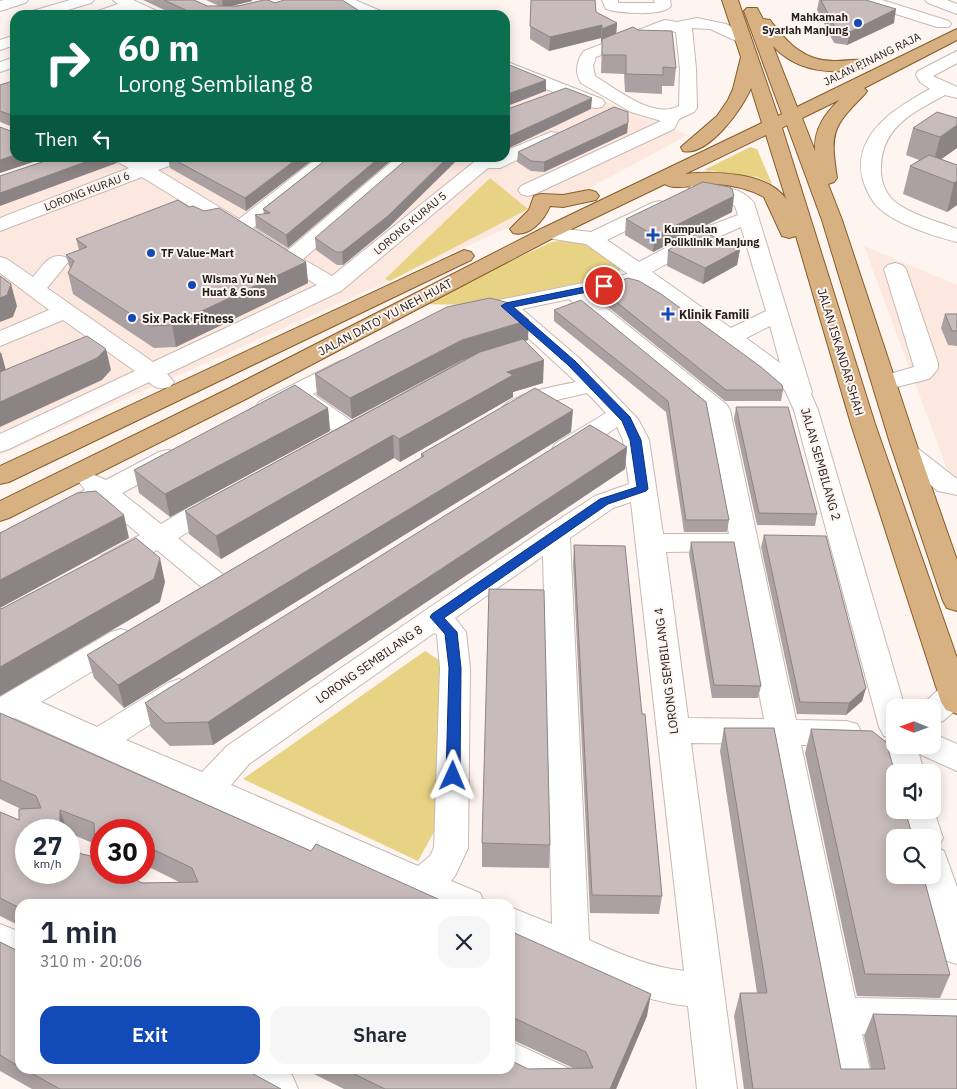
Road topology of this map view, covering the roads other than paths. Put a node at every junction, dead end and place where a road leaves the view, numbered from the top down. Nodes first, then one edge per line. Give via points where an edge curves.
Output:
1 (20, 0) edge
2 (86, 0) edge
3 (342, 0) edge
4 (610, 0) edge
5 (662, 0) edge
6 (730, 0) edge
7 (750, 0) edge
8 (866, 0) edge
9 (936, 1) edge
10 (127, 3) edge
11 (0, 6) edge
12 (957, 9) edge
13 (51, 10) edge
14 (111, 10) edge
15 (143, 10) edge
16 (366, 10) edge
17 (950, 20) edge
18 (680, 26) junction
19 (926, 32) dead end
20 (957, 34) edge
21 (743, 39) junction
22 (877, 56) dead end
23 (957, 56) edge
24 (748, 57) junction
25 (510, 71) edge
26 (866, 71) junction
27 (957, 71) edge
28 (828, 80) dead end
29 (591, 81) junction
30 (953, 87) edge
31 (811, 89) dead end
32 (565, 91) junction
33 (539, 101) edge
34 (611, 109) junction
35 (779, 113) junction
36 (593, 117) edge
37 (664, 122) junction
38 (566, 130) edge
39 (690, 147) junction
40 (132, 162) edge
41 (162, 162) edge
42 (323, 162) edge
43 (401, 162) edge
44 (144, 169) junction
45 (507, 175) edge
46 (645, 187) junction
47 (589, 205) junction
48 (749, 219) junction
49 (832, 220) junction
50 (0, 225) edge
51 (240, 228) junction
52 (520, 229) junction
53 (548, 233) junction
54 (957, 236) edge
55 (593, 239) junction
56 (290, 259) junction
57 (58, 261) dead end
58 (0, 264) edge
59 (895, 269) dead end
60 (642, 274) junction
61 (333, 286) junction
62 (35, 289) junction
63 (573, 292) junction
64 (506, 306) junction
65 (65, 311) junction
66 (474, 313) edge
67 (778, 314) junction
68 (833, 323) junction
69 (730, 337) junction
70 (0, 339) edge
71 (106, 341) junction
72 (79, 353) edge
73 (364, 357) edge
74 (306, 358) junction
75 (152, 372) junction
76 (884, 383) junction
77 (593, 385) junction
78 (176, 393) junction
79 (296, 393) junction
80 (804, 405) junction
81 (777, 410) edge
82 (621, 414) junction
83 (244, 419) edge
84 (489, 423) edge
85 (0, 444) edge
86 (328, 445) edge
87 (191, 446) edge
88 (907, 453) junction
89 (545, 461) edge
90 (80, 472) junction
91 (0, 476) edge
92 (957, 488) edge
93 (642, 489) junction
94 (244, 490) edge
95 (104, 491) junction
96 (0, 512) edge
97 (556, 534) junction
98 (772, 536) edge
99 (158, 537) junction
100 (811, 537) edge
101 (842, 537) junction
102 (743, 540) junction
103 (650, 543) junction
104 (0, 545) edge
105 (241, 569) edge
106 (92, 573) edge
107 (216, 584) junction
108 (190, 599) edge
109 (957, 601) edge
110 (436, 617) junction
111 (140, 629) edge
112 (200, 678) edge
113 (887, 699) edge
114 (948, 703) edge
115 (7, 708) edge
116 (673, 730) junction
117 (781, 732) junction
118 (886, 734) edge
119 (99, 741) junction
120 (941, 750) edge
121 (957, 758) edge
122 (207, 789) junction
123 (939, 884) edge
124 (422, 885) junction
125 (455, 899) edge
126 (515, 925) edge
127 (0, 940) edge
128 (15, 948) edge
129 (957, 948) edge
130 (571, 949) junction
131 (705, 990) junction
132 (839, 1016) junction
133 (957, 1018) edge
134 (515, 1062) edge
135 (250, 1074) edge
136 (278, 1089) edge
137 (569, 1089) edge
138 (717, 1089) edge
139 (854, 1089) edge

1 - 11 street
2 - 13 street
3 - 16 street
4 - 5 street via 612,7 651,8 663,6
6 - 21 main road, JALAN ISKANDAR SHAH
7 - 26 main road via 774,39 787,52 805,62
7 - 35 main road, JALAN ISKANDAR SHAH
8 - 17 street
9 - 12 street
10 - 14 street
10 - 15 street
17 - 19 main road, JALAN PINANG RAJA
18 - 21 street via 691,22 711,23
18 - 29 street via 656,27 590,54 586,59 585,73
18 - 37 street via 684,28 688,108
20 - 26 main road, JALAN PINANG RAJA
21 - 24 main road, JALAN ISKANDAR SHAH
22 - 26 main road, JALAN PINANG RAJA
23 - 30 street via 924,75 925,80
24 - 35 main road, JALAN ISKANDAR SHAH
24 - 39 main road via 743,90 735,106 724,121
25 - 32 street
26 - 28 main road, JALAN PINANG RAJA
26 - 35 main road, JALAN PINANG RAJA
26 - 49 main road via 824,130 822,145
27 - 30 street via 950,77
29 - 32 street
29 - 37 street
30 - 54 street via 913,106 883,128 870,160 878,193 887,206
31 - 35 main road, JALAN PINANG RAJA
32 - 33 street
32 - 34 street
34 - 36 street
34 - 37 street
35 - 39 main road, JALAN DATO' YU NEH HUAT
35 - 46 main road, JALAN DATO' YU NEH HUAT
35 - 49 main road, JALAN ISKANDAR SHAH
35 - 68 main road, JALAN ISKANDAR SHAH
37 - 45 street
38 - 45 street
39 - 47 main road, JALAN DATO' YU NEH HUAT
40 - 44 street
41 - 44 street, LORONG KURAU 6
42 - 51 street
43 - 56 street
44 - 50 street, LORONG KURAU 6
44 - 51 street
45 - 47 main road via 563,201
45 - 52 main road via 542,206
45 - 61 street, LORONG KURAU 5
46 - 47 main road, JALAN DATO' YU NEH HUAT
46 - 68 main road via 698,177 736,180 770,192 778,202 795,250
47 - 52 main road, JALAN DATO' YU NEH HUAT
47 - 53 main road, JALAN DATO' YU NEH HUAT
47 - 55 street
48 - 55 street via 744,204 737,197 698,190
48 - 60 street via 720,228
48 - 67 street
49 - 76 main road, JALAN ISKANDAR SHAH
51 - 56 street
52 - 78 main road, JALAN DATO' YU NEH HUAT
53 - 55 street, JALAN SEMBILANG 2
53 - 74 main road, JALAN DATO' YU NEH HUAT
55 - 60 street, JALAN SEMBILANG 2
56 - 61 street
57 - 62 street
58 - 62 street
59 - 76 street via 926,369 921,374
60 - 63 street
60 - 69 street, JALAN SEMBILANG 2
61 - 75 street
62 - 65 street
63 - 64 street
63 - 102 street via 728,410
64 - 66 street
64 - 77 street, LORONG SEMBILANG 4 via 534,347
65 - 70 street
65 - 71 street
67 - 69 street
67 - 80 street
68 - 114 main road, JALAN ISKANDAR SHAH
69 - 80 street, JALAN SEMBILANG 2 via 789,380
71 - 72 street
71 - 75 street
73 - 79 street
74 - 78 main road via 218,394 195,397
74 - 90 main road, JALAN DATO' YU NEH HUAT
75 - 78 street
75 - 85 street
76 - 88 main road, JALAN ISKANDAR SHAH
77 - 82 street, LORONG SEMBILANG 4
77 - 84 street via 520,405
78 - 91 main road, JALAN DATO' YU NEH HUAT
79 - 83 street
79 - 86 street via 359,428
80 - 81 street
80 - 101 street, JALAN SEMBILANG 2
82 - 89 street
82 - 93 street, LORONG SEMBILANG 4 via 636,440
87 - 95 street
88 - 92 street via 947,485
88 - 109 main road, JALAN ISKANDAR SHAH
90 - 95 street
90 - 96 main road, JALAN DATO' YU NEH HUAT
93 - 97 street, LORONG SEMBILANG 8 via 604,502
93 - 103 street, LORONG SEMBILANG 4
94 - 99 street
95 - 99 street
95 - 104 street
97 - 110 street, LORONG SEMBILANG 8
97 - 130 street
98 - 102 street
99 - 106 street
99 - 107 street
100 - 101 street
101 - 113 street, JALAN SEMBILANG 2
102 - 103 street
102 - 117 street
103 - 116 street, LORONG SEMBILANG 4
105 - 107 street
107 - 108 street
110 - 122 street, LORONG SEMBILANG 8 via 238,755
110 - 124 street via 451,632 455,668 451,848 443,866
111 - 115 street
112 - 119 street
115 - 119 street
116 - 117 street
116 - 131 street, LORONG SEMBILANG 4
117 - 118 street
117 - 132 street
119 - 122 street
120 - 121 street
122 - 124 street
123 - 129 street
124 - 125 street
126 - 130 street
127 - 128 street
130 - 131 street via 633,977 664,986
131 - 138 street, LORONG SEMBILANG 4
132 - 133 street
132 - 139 street
134 - 137 street
135 - 136 street

